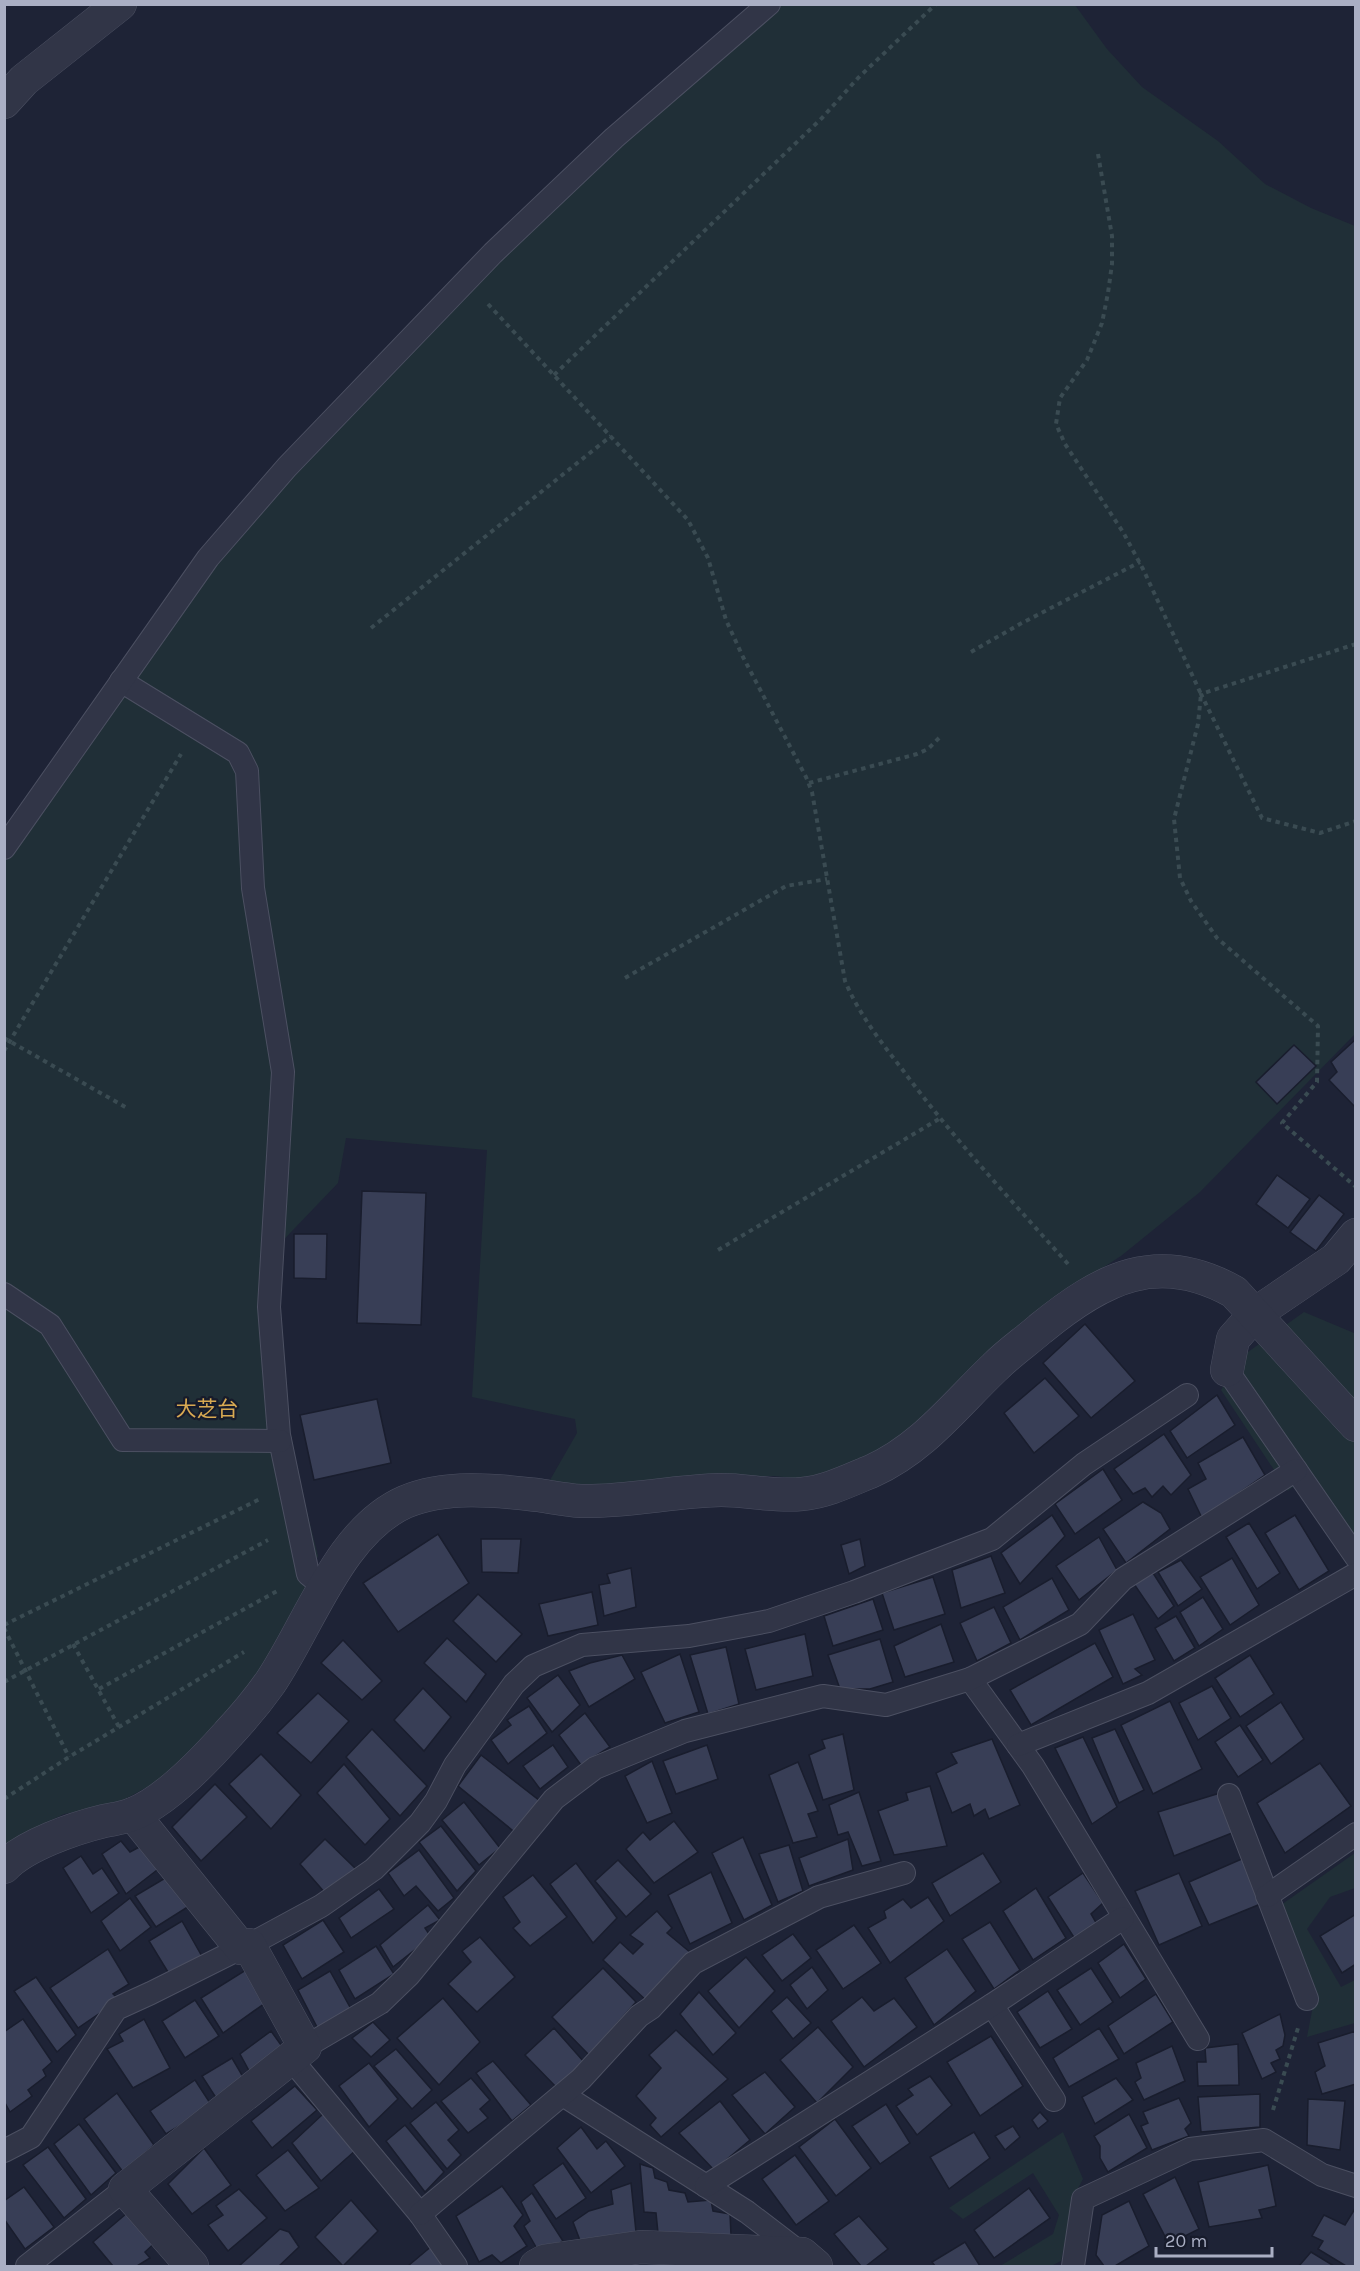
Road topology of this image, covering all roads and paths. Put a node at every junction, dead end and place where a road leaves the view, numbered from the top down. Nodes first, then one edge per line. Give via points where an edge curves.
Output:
1 (120, 4) edge
2 (769, 4) edge
3 (936, 4) edge
4 (4, 102) edge
5 (1098, 154) dead end
6 (467, 280) junction
7 (554, 375) junction
8 (611, 436) junction
9 (1140, 562) junction
10 (371, 628) dead end
11 (1356, 644) edge
12 (971, 652) dead end
13 (121, 681) junction
14 (1201, 694) junction
15 (198, 728) junction
16 (939, 738) dead end
17 (809, 783) junction
18 (1356, 821) edge
19 (4, 848) edge
20 (827, 879) junction
21 (625, 978) dead end
22 (4, 1038) edge
23 (10, 1041) junction
24 (4, 1051) edge
25 (127, 1108) dead end
26 (939, 1119) junction
27 (1356, 1187) edge
28 (1356, 1235) edge
29 (718, 1250) dead end
30 (1092, 1291) junction
31 (4, 1294) edge
32 (1255, 1314) junction
33 (1227, 1370) joint
34 (1187, 1395) dead end
35 (1356, 1425) edge
36 (280, 1441) junction
37 (1296, 1470) junction
38 (290, 1484) junction
39 (298, 1524) junction
40 (1356, 1557) edge
41 (1356, 1574) edge
42 (316, 1581) junction
43 (4, 1626) edge
44 (73, 1644) junction
45 (245, 1652) dead end
46 (26, 1670) junction
47 (970, 1679) junction
48 (4, 1682) edge
49 (99, 1689) junction
50 (119, 1727) junction
51 (1018, 1745) junction
52 (69, 1757) junction
53 (1229, 1795) dead end
54 (4, 1799) edge
55 (134, 1814) junction
56 (1356, 1834) edge
57 (4, 1867) edge
58 (904, 1873) dead end
59 (1267, 1896) junction
60 (1123, 1918) junction
61 (245, 1947) junction
62 (1306, 1999) joint
63 (992, 2006) junction
64 (1198, 2040) dead end
65 (298, 2053) junction
66 (563, 2095) junction
67 (1054, 2100) dead end
68 (1264, 2140) junction
69 (4, 2151) edge
70 (706, 2186) junction
71 (1356, 2186) edge
72 (125, 2189) junction
73 (420, 2214) junction
74 (809, 2260) edge
75 (27, 2266) edge
76 (192, 2266) edge
77 (456, 2266) edge
78 (537, 2266) edge
79 (1073, 2266) edge

1 - 4 street via 24,80
2 - 6 lane via 614,138
3 - 7 path
5 - 9 path via 1112,236 1110,283 1102,323 1087,360 1060,398 1056,424
6 - 7 path
6 - 13 lane via 287,467 215,550
7 - 8 path
8 - 10 path
8 - 17 path via 688,520 708,558 726,620 743,657
9 - 12 path
9 - 14 path
11 - 14 path
13 - 15 lane
13 - 19 lane
14 - 18 path via 1262,818 1320,833
14 - 27 path via 1198,724 1174,819 1180,878 1216,938 1318,1026 1317,1082 1282,1123
15 - 23 path
15 - 36 lane via 238,753 247,771 253,888 283,1072 269,1307
16 - 17 path via 917,754
17 - 20 path
20 - 21 path via 786,886
20 - 26 path via 845,981 853,1001
22 - 23 path
23 - 24 path
23 - 25 path
26 - 29 path
26 - 30 path
28 - 32 street via 1336,1259
30 - 32 street via 1133,1274 1185,1272 1211,1279 1234,1292
30 - 42 street via 996,1365 919,1443 880,1467 840,1484 803,1494 723,1490 580,1501 509,1492 445,1492 405,1502 378,1520 334,1569
31 - 36 lane via 50,1325 123,1440
32 - 33 street via 1233,1339
32 - 35 street
33 - 37 lane
34 - 61 lane via 1084,1464 992,1539 770,1621 688,1636 582,1645 533,1666 514,1684 455,1765 436,1802 381,1861 321,1906
36 - 38 lane
37 - 40 lane
37 - 47 lane via 1123,1579 1080,1624
38 - 39 lane
38 - 43 path
39 - 42 lane
39 - 44 path
41 - 51 lane via 1148,1693
42 - 49 path
42 - 55 street via 270,1684 229,1733 172,1790
43 - 46 path
44 - 46 path
44 - 49 path
45 - 50 path
46 - 48 path
46 - 52 path
47 - 51 lane
47 - 65 lane via 886,1705 823,1696 685,1731 595,1768 554,1799 409,1975 380,2003
49 - 50 path
50 - 52 path
51 - 60 lane
52 - 54 path
53 - 59 lane
55 - 57 street via 56,1836
55 - 61 street
56 - 59 lane
58 - 66 lane via 819,1897 693,1963
59 - 62 lane
60 - 63 lane
60 - 64 lane
61 - 65 street
61 - 69 lane via 116,2009 31,2137
62 - 68 path
63 - 67 lane
63 - 70 lane
65 - 72 street
65 - 73 lane
66 - 70 lane
66 - 73 lane
68 - 71 lane via 1322,2175
68 - 79 lane via 1190,2149 1083,2199
70 - 74 lane
72 - 75 lane
72 - 76 street
73 - 77 lane
74 - 78 street via 641,2247 545,2261

